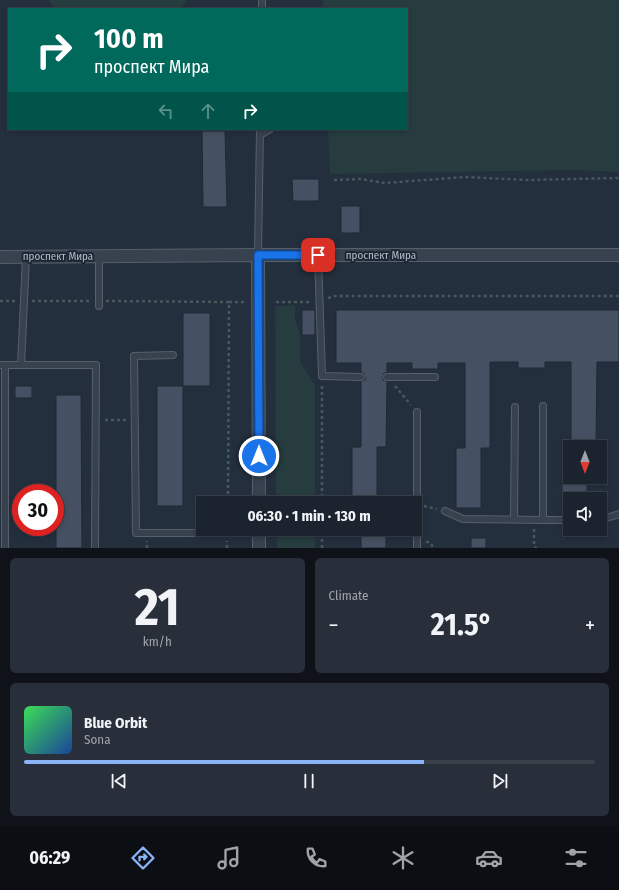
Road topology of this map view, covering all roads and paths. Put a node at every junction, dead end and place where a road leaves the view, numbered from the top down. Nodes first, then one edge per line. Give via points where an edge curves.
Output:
1 (260, 132) edge
2 (619, 178) edge
3 (334, 180) dead end
4 (258, 255) junction
5 (318, 255) junction
6 (619, 255) edge
7 (99, 256) junction
8 (0, 257) edge
9 (26, 257) junction
10 (619, 296) edge
11 (229, 302) dead end
12 (244, 302) dead end
13 (276, 302) dead end
14 (319, 302) junction
15 (99, 306) dead end
16 (173, 355) dead end
17 (2, 365) edge
18 (21, 365) junction
19 (322, 376) junction
20 (361, 376) dead end
21 (387, 377) joint
22 (435, 377) dead end
23 (543, 406) dead end
24 (515, 407) dead end
25 (417, 412) joint
26 (96, 420) junction
27 (134, 420) junction
28 (259, 496) edge
29 (322, 496) edge
30 (445, 511) dead end
31 (619, 514) edge
32 (607, 518) edge
33 (514, 520) junction
34 (534, 520) junction
35 (543, 520) junction
36 (563, 520) edge
37 (196, 532) edge
38 (259, 536) edge
39 (322, 536) edge
40 (429, 542) dead end
41 (5, 548) edge
42 (96, 548) edge
43 (259, 548) edge
44 (322, 548) edge
45 (417, 548) edge
46 (434, 548) edge
47 (536, 548) edge

1 - 4 lane
2 - 3 path via 528,180 465,177 385,182 361,179
4 - 5 street, проспект Мира
4 - 7 street, проспект Мира
4 - 28 street
5 - 6 street, проспект Мира
5 - 14 lane
7 - 9 street, проспект Мира
7 - 15 lane
8 - 9 street, проспект Мира
9 - 18 lane
10 - 14 path via 335,296
11 - 12 path
13 - 14 path
14 - 19 lane
16 - 27 lane via 134,356
17 - 18 lane
17 - 41 lane
18 - 26 lane via 96,365
19 - 20 lane
19 - 29 path
21 - 22 lane
21 - 25 path
23 - 35 lane
24 - 33 lane
25 - 45 lane
26 - 27 path
26 - 42 lane
27 - 37 lane via 136,533
30 - 33 lane via 463,519
31 - 32 lane
33 - 34 lane
34 - 35 lane
34 - 47 path
35 - 36 lane
38 - 43 street
39 - 44 path
40 - 46 path

